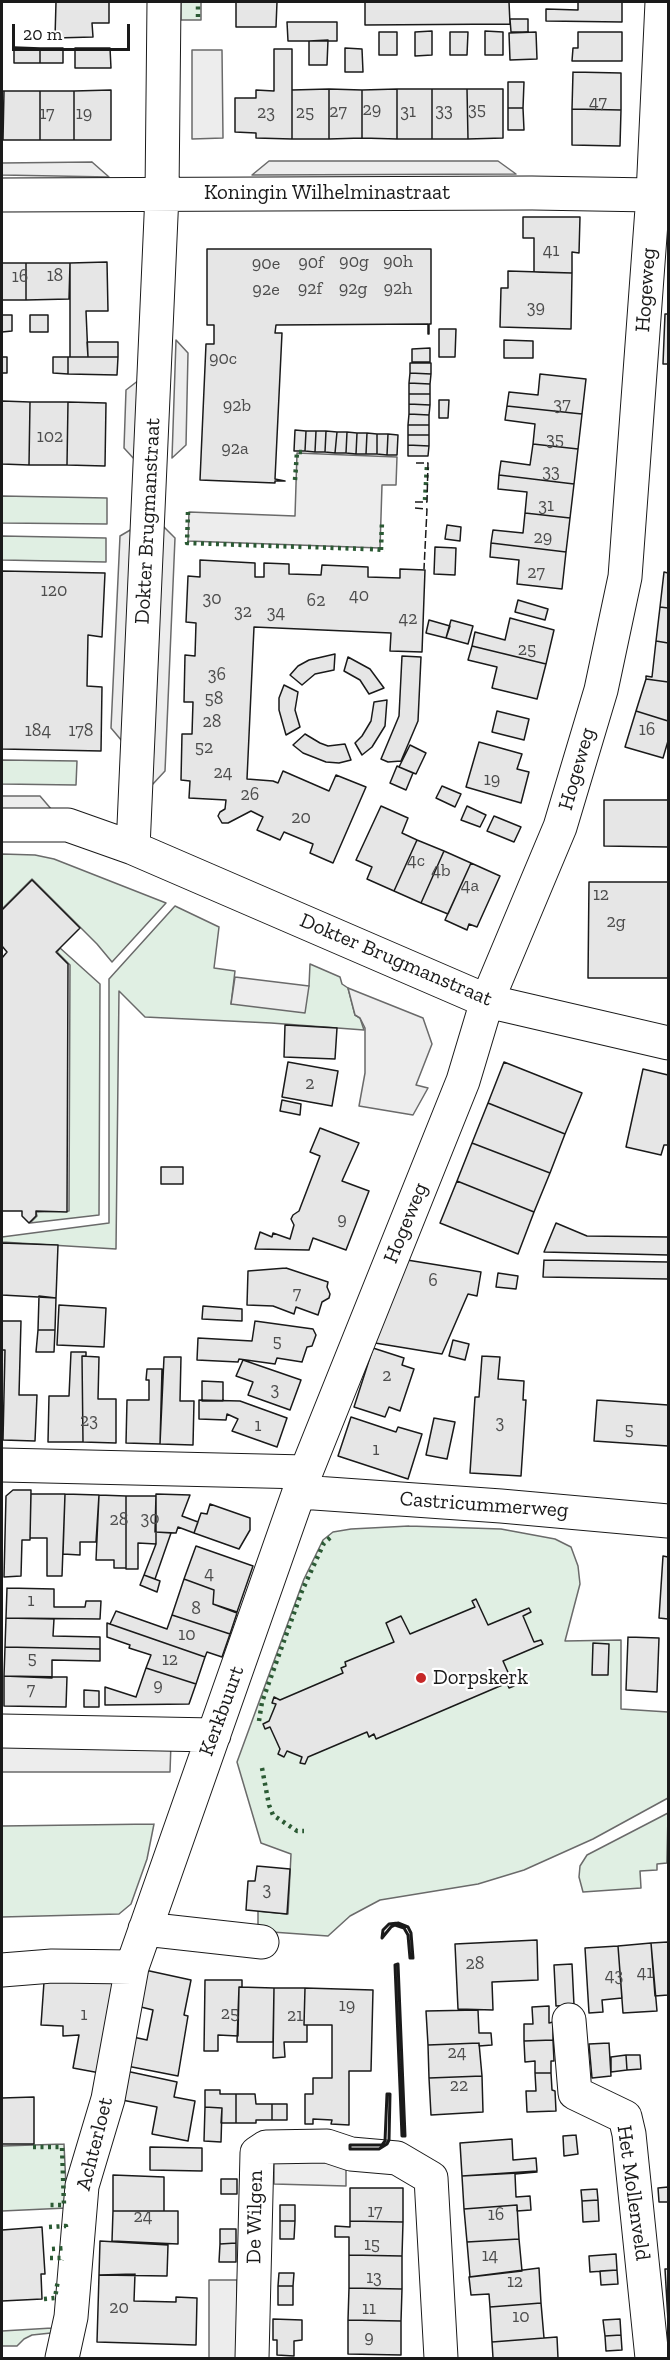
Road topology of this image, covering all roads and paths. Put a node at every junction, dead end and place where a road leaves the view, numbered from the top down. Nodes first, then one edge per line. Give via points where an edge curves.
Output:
1 (164, 2) edge
2 (662, 2) edge
3 (162, 194) junction
4 (2, 195) edge
5 (653, 195) junction
6 (2, 825) edge
7 (133, 848) junction
8 (487, 1000) junction
9 (669, 1043) edge
10 (2, 1465) edge
11 (303, 1482) junction
12 (669, 1521) edge
13 (2, 1731) edge
14 (214, 1735) junction
15 (145, 1929) junction
16 (262, 1942) dead end
17 (132, 1967) junction
18 (2, 1970) edge
19 (569, 2020) dead end
20 (63, 2358) edge
21 (252, 2358) edge
22 (441, 2358) edge
23 (652, 2358) edge

1 - 3 street, Dokter Brugmanstraat
2 - 5 street, Hogeweg
3 - 4 street, Koningin Wilhelminastraat
3 - 5 street, Koningin Wilhelminastraat
3 - 7 street, Dokter Brugmanstraat
5 - 8 street, Hogeweg via 621,600 601,690 560,827
6 - 7 street, Dokter Brugmanstraat via 68,825
7 - 8 street, Dokter Brugmanstraat
8 - 9 street, Dokter Brugmanstraat
8 - 11 street, Hogeweg via 463,1081
10 - 11 street, Castricummerweg
11 - 12 street, Castricummerweg
11 - 14 street, Kerkbuurt
13 - 14 street
14 - 15 street, Kerkbuurt
15 - 16 street
15 - 17 street, Kerkbuurt
17 - 18 street
17 - 20 street, Achterloet via 108,2099 82,2186 71,2317
19 - 23 street, Het Mollenveld via 575,2093 625,2117
21 - 22 street, De Wilgen via 257,2153 266,2147 327,2146 351,2154 397,2157 431,2178

